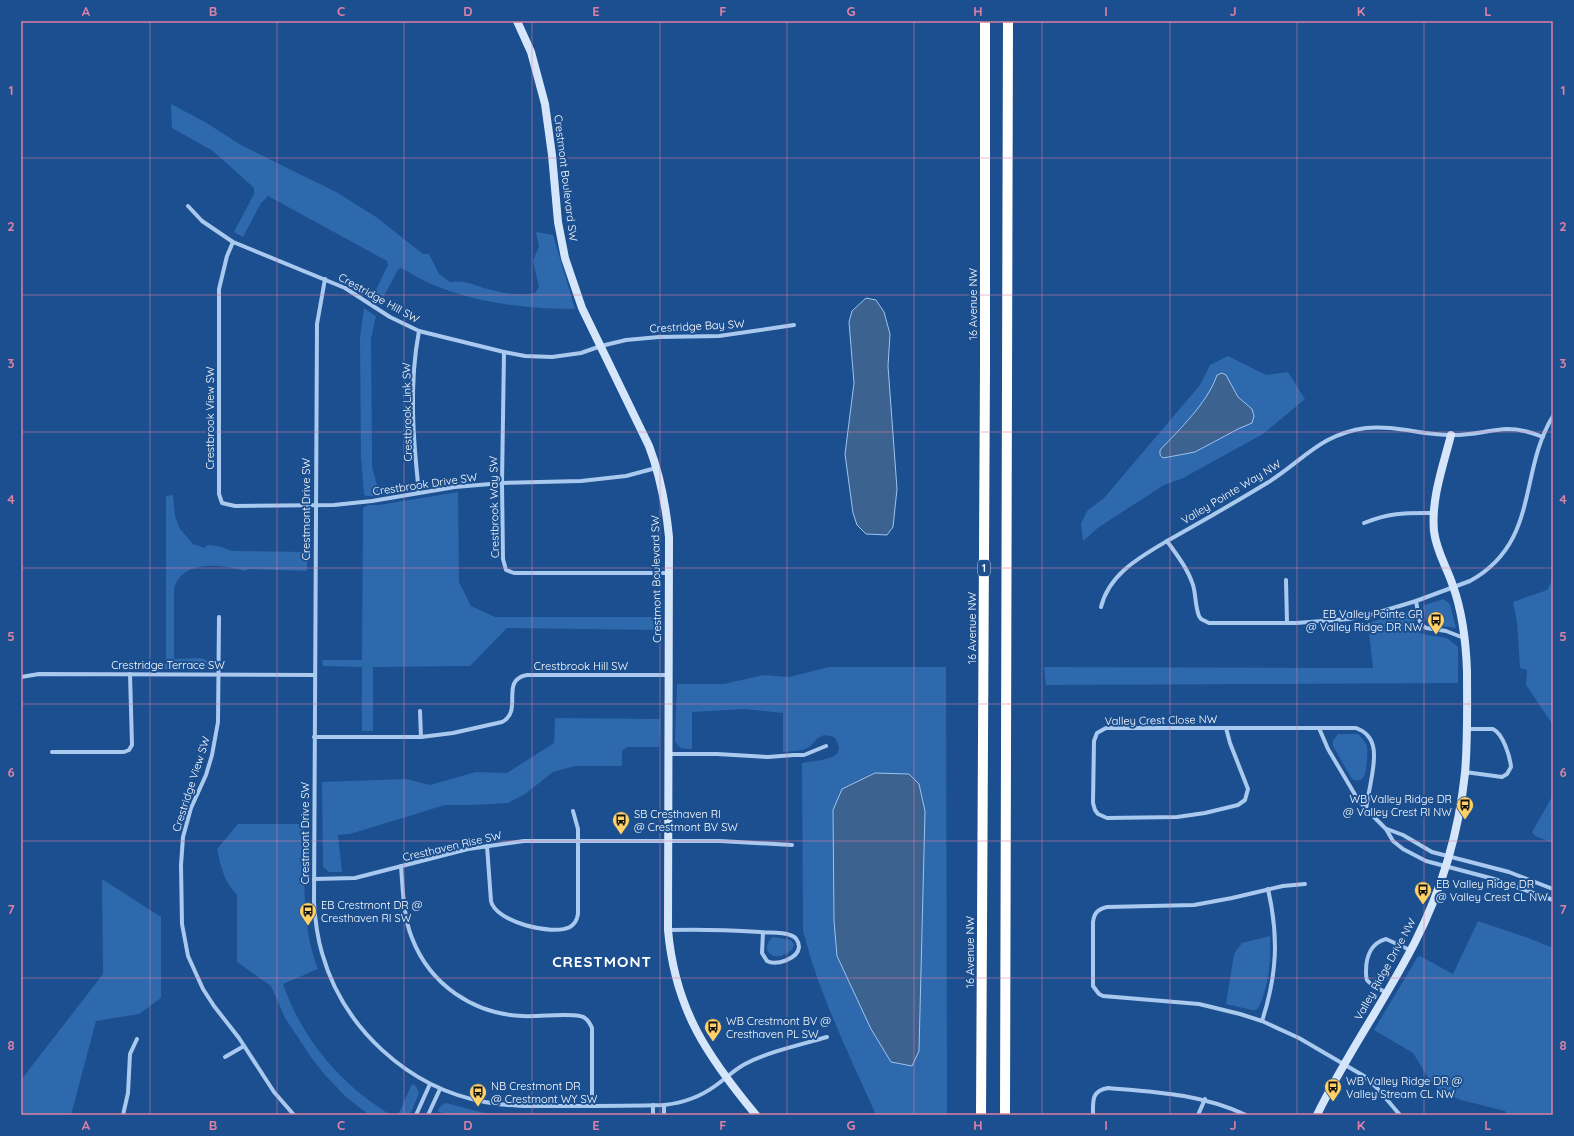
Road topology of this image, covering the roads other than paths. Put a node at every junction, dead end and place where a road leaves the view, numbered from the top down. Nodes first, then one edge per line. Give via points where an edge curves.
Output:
1 (517, 21) edge
2 (985, 21) edge
3 (1008, 21) edge
4 (188, 206) dead end
5 (233, 242) junction
6 (325, 279) junction
7 (794, 326) dead end
8 (419, 331) junction
9 (601, 346) junction
10 (504, 352) junction
11 (1553, 416) edge
12 (1450, 435) junction
13 (1543, 436) junction
14 (656, 468) junction
15 (502, 483) junction
16 (419, 492) junction
17 (315, 506) junction
18 (1434, 513) junction
19 (1364, 523) dead end
20 (1168, 541) junction
21 (669, 573) junction
22 (1286, 580) dead end
23 (1454, 588) junction
24 (1416, 601) junction
25 (1101, 607) dead end
26 (219, 617) dead end
27 (1287, 623) junction
28 (1465, 638) junction
29 (130, 674) junction
30 (219, 674) junction
31 (315, 674) junction
32 (668, 675) junction
33 (21, 677) edge
34 (420, 711) dead end
35 (1226, 728) junction
36 (1319, 728) junction
37 (1467, 729) junction
38 (314, 737) junction
39 (422, 737) junction
40 (826, 746) dead end
41 (52, 752) dead end
42 (668, 754) junction
43 (1465, 772) junction
44 (1366, 809) junction
45 (574, 811) dead end
46 (1386, 829) junction
47 (578, 840) junction
48 (668, 841) junction
49 (792, 845) dead end
50 (487, 846) junction
51 (1449, 856) junction
52 (401, 866) junction
53 (1445, 867) junction
54 (314, 880) junction
55 (1305, 884) dead end
56 (1268, 889) junction
57 (1553, 889) edge
58 (1553, 900) edge
59 (668, 930) junction
60 (763, 932) junction
61 (1410, 950) junction
62 (1386, 993) junction
63 (1262, 1021) junction
64 (827, 1037) dead end
65 (137, 1039) dead end
66 (244, 1046) junction
67 (225, 1057) dead end
68 (1344, 1064) junction
69 (726, 1078) junction
70 (430, 1084) junction
71 (440, 1089) junction
72 (1205, 1099) junction
73 (653, 1105) junction
74 (664, 1105) junction
75 (592, 1106) junction
76 (123, 1115) edge
77 (294, 1115) edge
78 (416, 1115) edge
79 (428, 1115) edge
80 (653, 1115) edge
81 (664, 1115) edge
82 (756, 1115) edge
83 (981, 1115) edge
84 (1005, 1115) edge
85 (1093, 1115) edge
86 (1198, 1115) edge
87 (1246, 1115) edge
88 (1317, 1115) edge
89 (1400, 1115) edge

1 - 9 street, Crestmont Boulevard SW via 531,52 545,104 558,222 565,258 579,299
2 - 83 highway, 16 Avenue NW / 1
3 - 84 highway
4 - 5 street, Crestridge Hill SW via 202,221
5 - 6 street, Crestridge Hill SW
5 - 17 street, Crestbrook View SW via 219,289 220,499 222,503 235,506
6 - 8 street, Crestridge Hill SW
6 - 17 street, Crestmont Drive SW via 317,324
7 - 9 street, Crestridge Bay SW via 719,336 642,338
8 - 10 street, Crestridge Hill SW
8 - 16 street, Crestbrook Link SW via 414,365 414,403
9 - 10 street, Crestridge Hill SW via 581,353 552,358
9 - 14 street, Crestmont Boulevard SW via 649,446
10 - 15 street, Crestbrook Way SW
11 - 13 street
12 - 13 street, Valley Pointe Way NW via 1509,429
12 - 18 street, Valley Ridge Drive NW
12 - 20 street, Valley Pointe Way NW via 1386,427 1340,435 1308,451 1268,482
13 - 23 street via 1525,509 1513,538 1495,563 1477,577
14 - 15 street, Crestbrook Drive SW via 626,476 581,481
14 - 21 street, Crestmont Boulevard SW via 667,516
15 - 16 street, Crestbrook Drive SW via 455,486
15 - 21 street, Crestbrook Way SW via 503,559 506,570 514,573
16 - 17 street, Crestbrook Drive SW via 372,501
17 - 31 street, Crestmont Drive SW
18 - 19 street via 1393,514
18 - 23 street, Valley Ridge Drive NW via 1436,541
20 - 25 street, Valley Pointe Way NW via 1131,564 1111,583
20 - 27 street via 1186,569 1198,613 1205,622
21 - 32 street, Crestmont Boulevard SW
22 - 27 street
23 - 24 street
23 - 28 street, Valley Ridge Drive NW
24 - 27 street via 1350,619
24 - 28 street via 1419,619 1426,628
26 - 30 street, Crestridge View SW
28 - 37 street, Valley Ridge Drive NW
29 - 30 street, Crestridge Terrace SW
29 - 33 street, Crestridge Terrace SW via 39,674
29 - 41 street via 131,748 124,752
30 - 31 street, Crestridge Terrace SW
30 - 66 street, Crestridge View SW via 216,741 206,775 191,808 184,837 181,865 182,924 188,956 203,989
31 - 38 street, Crestmont Drive SW
32 - 39 street, Crestbrook Hill SW via 523,675 513,684 512,712 507,720 463,731
32 - 42 street, Crestmont Boulevard SW
34 - 39 street
35 - 35 street, Valley Crest Close NW via 1248,789 1245,800 1238,805 1205,813 1158,818 1107,818 1095,810 1094,741 1100,730
35 - 36 street, Valley Crest Close NW
36 - 44 street via 1341,774
36 - 44 street, Valley Crest Close NW via 1356,728 1370,738 1374,751
37 - 43 street, Valley Ridge Drive NW
37 - 43 street via 1497,731 1502,737 1511,767 1507,774 1502,776
38 - 39 street, Crestbrook Hill SW
38 - 54 street, Crestmont Drive SW
40 - 42 street via 804,755 794,756
42 - 48 street, Crestmont Boulevard SW
43 - 51 street, Valley Ridge Drive NW
44 - 46 street
45 - 47 street
46 - 51 street via 1403,835 1432,852
46 - 53 street via 1393,841 1412,855
47 - 48 street, Cresthaven Rise SW
47 - 50 street, Cresthaven Rise SW via 524,841
47 - 50 street via 577,918 571,926 564,929 528,926 506,917 493,908
48 - 49 street, Cresthaven Rise SW
48 - 59 street, Crestmont Boulevard SW
50 - 52 street, Cresthaven Rise SW
51 - 53 street, Valley Ridge Drive NW
51 - 57 street via 1509,872
52 - 54 street, Cresthaven Rise SW via 355,878
52 - 75 street via 406,917 412,940 430,971 450,990 472,1004 498,1013 523,1016 581,1016 589,1022 592,1028
53 - 58 street via 1494,879
53 - 61 street, Valley Ridge Drive NW via 1430,908
54 - 70 street, Crestmont Drive SW via 318,937 326,967 339,997 359,1026 382,1051
55 - 56 street
56 - 63 street via 1274,920 1275,964 1270,996
56 - 63 street via 1194,905 1107,907 1097,911 1093,922 1093,986 1098,994 1199,1004
59 - 60 street
59 - 69 street, Crestmont Boulevard SW via 672,964 689,1017
60 - 60 street via 762,953 766,961 773,963 796,954 799,945 793,936
61 - 62 street, Valley Ridge Drive NW
61 - 62 street via 1386,939 1368,954 1367,979 1369,983
62 - 68 street, Valley Ridge Drive NW
63 - 68 street
64 - 69 street, Crestmont Drive SW via 772,1053 745,1064
65 - 76 street via 130,1054 128,1093
66 - 67 street
66 - 77 street, Crestridge View SW via 274,1092
68 - 88 street, Valley Ridge Drive NW
68 - 89 street via 1364,1076
69 - 74 street, Crestmont Drive SW via 697,1097
69 - 82 street, Crestmont Boulevard SW
70 - 71 street, Crestmont Drive SW
70 - 78 street
71 - 75 street, Crestmont Drive SW via 473,1100 503,1105
71 - 79 street
72 - 85 street via 1180,1094 1108,1088 1098,1091 1094,1097
72 - 86 street
72 - 87 street
73 - 74 street, Crestmont Drive SW
73 - 75 street, Crestmont Drive SW
73 - 80 street
74 - 81 street

